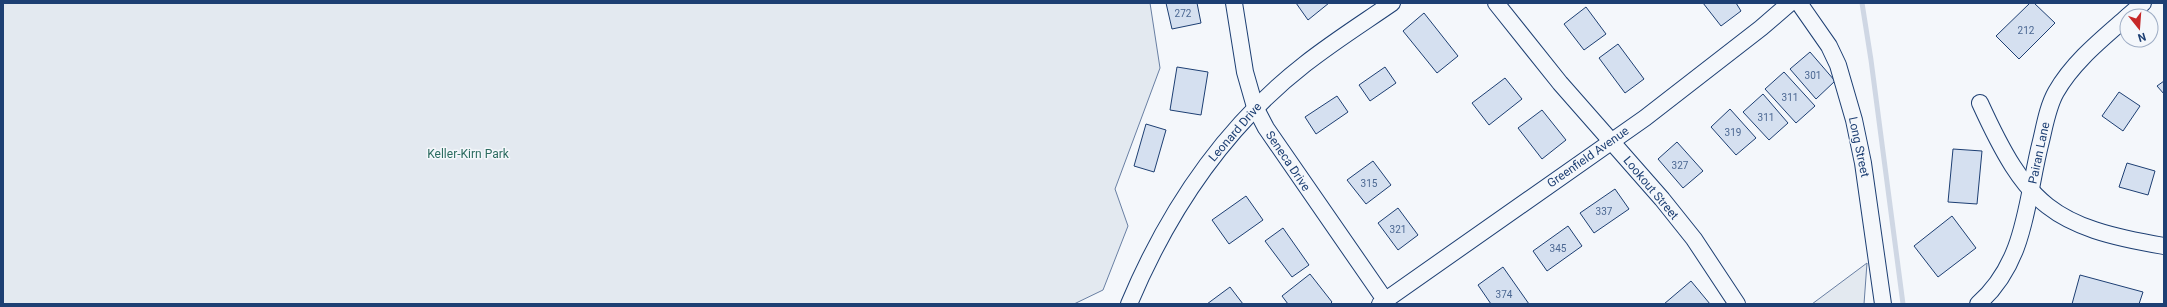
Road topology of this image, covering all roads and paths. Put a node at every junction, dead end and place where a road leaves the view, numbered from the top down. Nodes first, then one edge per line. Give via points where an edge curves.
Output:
1 (1234, 3) edge
2 (1392, 3) edge
3 (1496, 3) edge
4 (1790, 3) edge
5 (1799, 3) edge
6 (2119, 23) edge
7 (1980, 103) dead end
8 (1256, 107) junction
9 (1611, 141) junction
10 (2030, 190) junction
11 (2164, 246) edge
12 (1383, 302) edge
13 (1129, 304) edge
14 (1737, 304) edge
15 (1883, 304) edge
16 (1978, 304) edge

1 - 8 street, Seneca Drive via 1245,72
2 - 8 street, Leonard Drive via 1305,64
3 - 9 street, Lookout Street via 1560,83
4 - 9 street, Greenfield Avenue via 1675,95
5 - 15 street, Long Street via 1829,46 1838,65 1854,120 1864,163
6 - 10 street, Pairan Lane via 2088,52 2056,92 2047,115
7 - 10 street via 2010,163
8 - 12 street, Seneca Drive via 1282,155
8 - 13 street, Leonard Drive via 1215,152 1185,194 1159,239
9 - 12 street, Greenfield Avenue
9 - 14 street, Lookout Street via 1685,228
10 - 11 street via 2056,214 2077,225 2101,233
10 - 16 street, Pairan Lane via 2023,230 2014,254 2002,276

